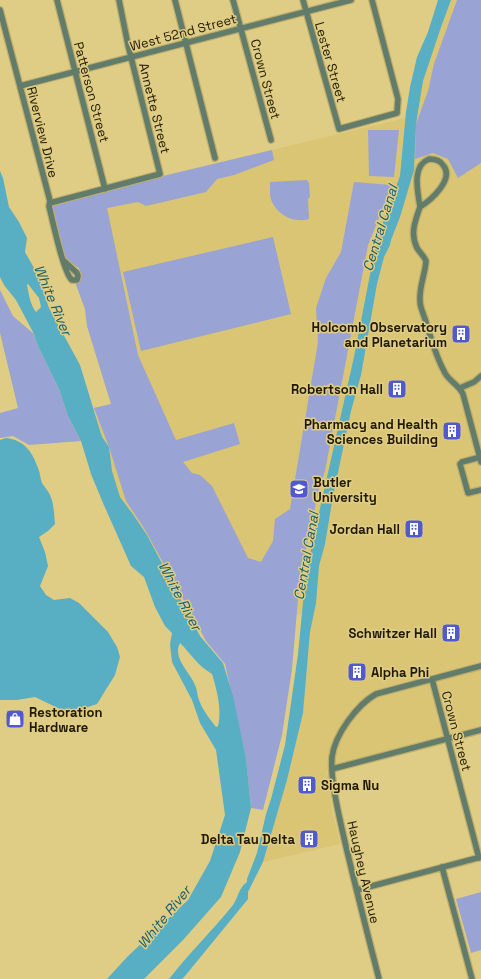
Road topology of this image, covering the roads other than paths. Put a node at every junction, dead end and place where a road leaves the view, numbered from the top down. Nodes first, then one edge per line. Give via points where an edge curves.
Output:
1 (56, 0) edge
2 (119, 0) edge
3 (175, 0) edge
4 (233, 0) edge
5 (303, 0) edge
6 (351, 0) edge
7 (372, 0) edge
8 (0, 10) edge
9 (306, 11) junction
10 (241, 28) junction
11 (185, 43) junction
12 (131, 57) junction
13 (75, 72) junction
14 (20, 86) junction
15 (271, 140) dead end
16 (215, 158) dead end
17 (105, 189) junction
18 (50, 202) junction
19 (420, 207) junction
20 (63, 260) dead end
21 (481, 376) edge
22 (460, 388) junction
23 (481, 459) edge
24 (481, 490) edge
25 (481, 666) edge
26 (432, 679) junction
27 (481, 730) edge
28 (447, 739) junction
29 (332, 769) junction
30 (480, 858) edge
31 (442, 867) junction
32 (357, 890) junction
33 (379, 979) edge
34 (472, 979) edge

1 - 13 street, Patterson Street
2 - 12 street, Annette Street
3 - 11 street
4 - 10 street, Crown Street
5 - 9 street, Lester Street
6 - 9 street, West 52nd Street
7 - 9 street, Lester Street via 398,99 397,113 339,129
8 - 14 street, Riverview Drive
9 - 10 street, West 52nd Street
10 - 11 street, West 52nd Street
10 - 15 street, Crown Street
11 - 12 street, West 52nd Street
11 - 16 street
12 - 13 street, West 52nd Street
12 - 17 street, Annette Street via 160,174
13 - 14 street, West 52nd Street
13 - 17 street, Patterson Street
14 - 18 street, Riverview Drive
17 - 18 street
18 - 20 street, Riverview Drive
19 - 19 street via 436,194 446,179 444,166 434,159 425,160 418,172
19 - 22 street via 413,233 416,246 426,261 422,276 421,306 442,367 449,379
21 - 22 street
22 - 23 street
23 - 24 street via 460,464 468,493
25 - 26 street, Haughey Avenue
26 - 28 street, Crown Street
26 - 29 street, Haughey Avenue via 379,693 364,702 340,735 332,757
27 - 28 street
28 - 29 street
28 - 30 street, Crown Street
29 - 32 street, Haughey Avenue via 341,826
30 - 31 street
31 - 32 street
31 - 34 street
32 - 33 street, Haughey Avenue

